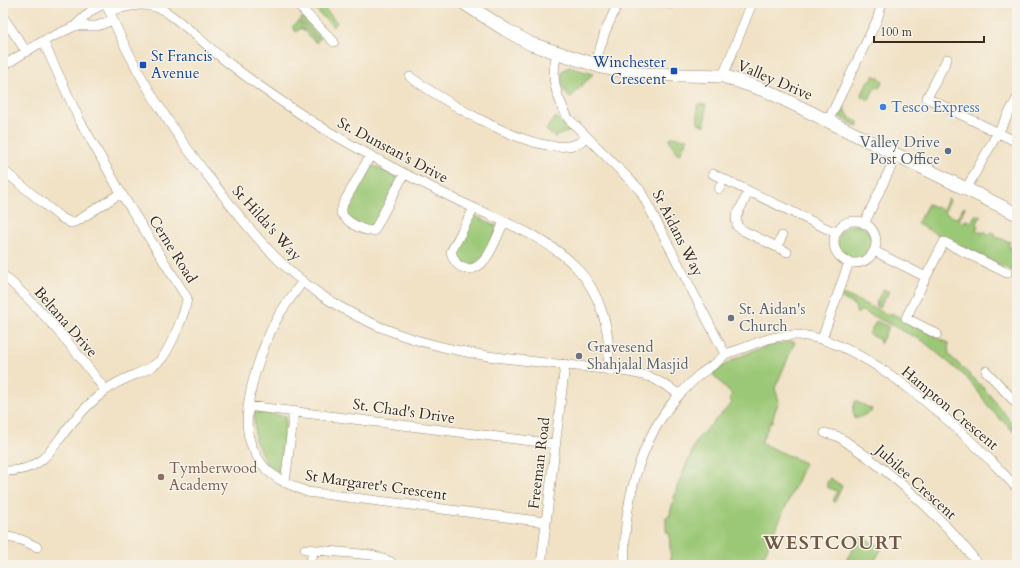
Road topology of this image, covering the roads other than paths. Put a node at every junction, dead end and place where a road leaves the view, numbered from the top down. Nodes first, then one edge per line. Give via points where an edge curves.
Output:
1 (296, 3) edge
2 (464, 3) edge
3 (618, 3) edge
4 (752, 3) edge
5 (882, 3) edge
6 (109, 9) edge
7 (3, 17) edge
8 (75, 26) junction
9 (43, 41) junction
10 (334, 42) dead end
11 (26, 51) junction
12 (557, 53) junction
13 (947, 59) dead end
14 (595, 65) junction
15 (3, 66) edge
16 (723, 76) junction
17 (410, 77) dead end
18 (1017, 99) edge
19 (828, 121) junction
20 (998, 133) junction
21 (586, 137) junction
22 (1017, 142) edge
23 (370, 156) junction
24 (896, 156) junction
25 (3, 170) edge
26 (404, 174) junction
27 (713, 174) dead end
28 (723, 179) junction
29 (719, 189) dead end
30 (966, 189) junction
31 (749, 191) junction
32 (121, 194) junction
33 (474, 208) junction
34 (1017, 214) edge
35 (504, 222) junction
36 (864, 224) junction
37 (836, 233) junction
38 (782, 236) dead end
39 (777, 247) junction
40 (874, 251) junction
41 (787, 252) dead end
42 (849, 262) junction
43 (1007, 273) dead end
44 (3, 275) edge
45 (926, 277) junction
46 (302, 282) junction
47 (937, 334) dead end
48 (822, 339) junction
49 (725, 354) junction
50 (565, 364) junction
51 (608, 369) junction
52 (986, 371) dead end
53 (105, 390) junction
54 (679, 394) junction
55 (1017, 404) edge
56 (248, 406) junction
57 (294, 411) junction
58 (825, 433) dead end
59 (556, 444) junction
60 (3, 471) edge
61 (285, 483) junction
62 (1017, 488) edge
63 (546, 522) junction
64 (3, 536) edge
65 (37, 547) dead end
66 (311, 560) dead end
67 (392, 565) edge
68 (541, 565) edge
69 (625, 565) edge
70 (979, 565) edge

1 - 10 street
2 - 12 street, Valley Drive via 532,44
3 - 14 street via 605,32
4 - 16 street
5 - 19 street via 877,20
6 - 8 street via 92,10
6 - 8 street via 98,26
6 - 23 street, St. Dunstan's Drive via 141,4 163,10 274,96
6 - 46 street, St Hilda's Way via 138,68 187,149 247,227
7 - 11 street
8 - 9 street
9 - 11 street
9 - 32 street, Cerne Road via 80,119
11 - 15 street
12 - 14 street, Valley Drive
12 - 21 street, St Aidans Way via 553,68 560,103 568,118
13 - 20 street via 924,97
14 - 16 street, Valley Drive via 642,74
16 - 19 street, Valley Drive via 766,91
17 - 21 street via 433,93 497,128 547,146 577,144
18 - 20 street
19 - 24 street, Valley Drive
20 - 22 street
20 - 30 street
21 - 49 street, St Aidans Way via 640,190
23 - 26 street, St. Dunstan's Drive
23 - 26 street via 343,204 341,213 345,220 367,231 374,231
24 - 30 street, Valley Drive
24 - 36 street
25 - 32 street via 60,217 71,223
26 - 33 street, St. Dunstan's Drive
27 - 28 street
28 - 29 street
28 - 31 street
30 - 34 street, Valley Drive
31 - 37 street
31 - 39 street via 736,217 737,225
32 - 53 street, Cerne Road via 187,298 186,309 163,357 152,366 123,378
33 - 35 street, St. Dunstan's Drive
33 - 35 street via 451,252 454,262 463,268 473,269 484,263
35 - 51 street, St. Dunstan's Drive via 557,250 586,279 598,300 606,325
36 - 37 street via 849,222
36 - 40 street via 871,229 874,237
37 - 42 street via 836,251 842,259
38 - 39 street
39 - 41 street
40 - 42 street via 864,261
40 - 45 street
42 - 48 street
43 - 45 street via 944,242
44 - 53 street, Beltana Drive via 69,343
45 - 47 street via 906,318
46 - 50 street, St Hilda's Way via 367,321 419,342 491,356
46 - 56 street, St Margaret's Crescent via 279,315 259,359
48 - 49 street, Hampton Crescent via 776,336
48 - 62 street, Hampton Crescent via 887,373 929,404 980,449
49 - 54 street, Hampton Crescent
50 - 51 street, St Hilda's Way
50 - 59 street, Freeman Road
51 - 54 street, St Hilda's Way via 650,377
52 - 55 street
53 - 60 street, Cerne Road via 83,411 39,463 15,471
54 - 69 street, Hampton Crescent via 651,437 638,472 626,527
56 - 57 street, St. Chad's Drive
56 - 61 street, St Margaret's Crescent via 248,433 254,450 267,470
57 - 59 street, St. Chad's Drive
57 - 61 street
58 - 70 street, Jubilee Crescent via 845,441 903,486 949,529
59 - 63 street, Freeman Road
61 - 63 street, St Margaret's Crescent via 307,492
63 - 68 street, Freeman Road
64 - 65 street via 22,540
66 - 67 street via 310,550 372,555 391,562

